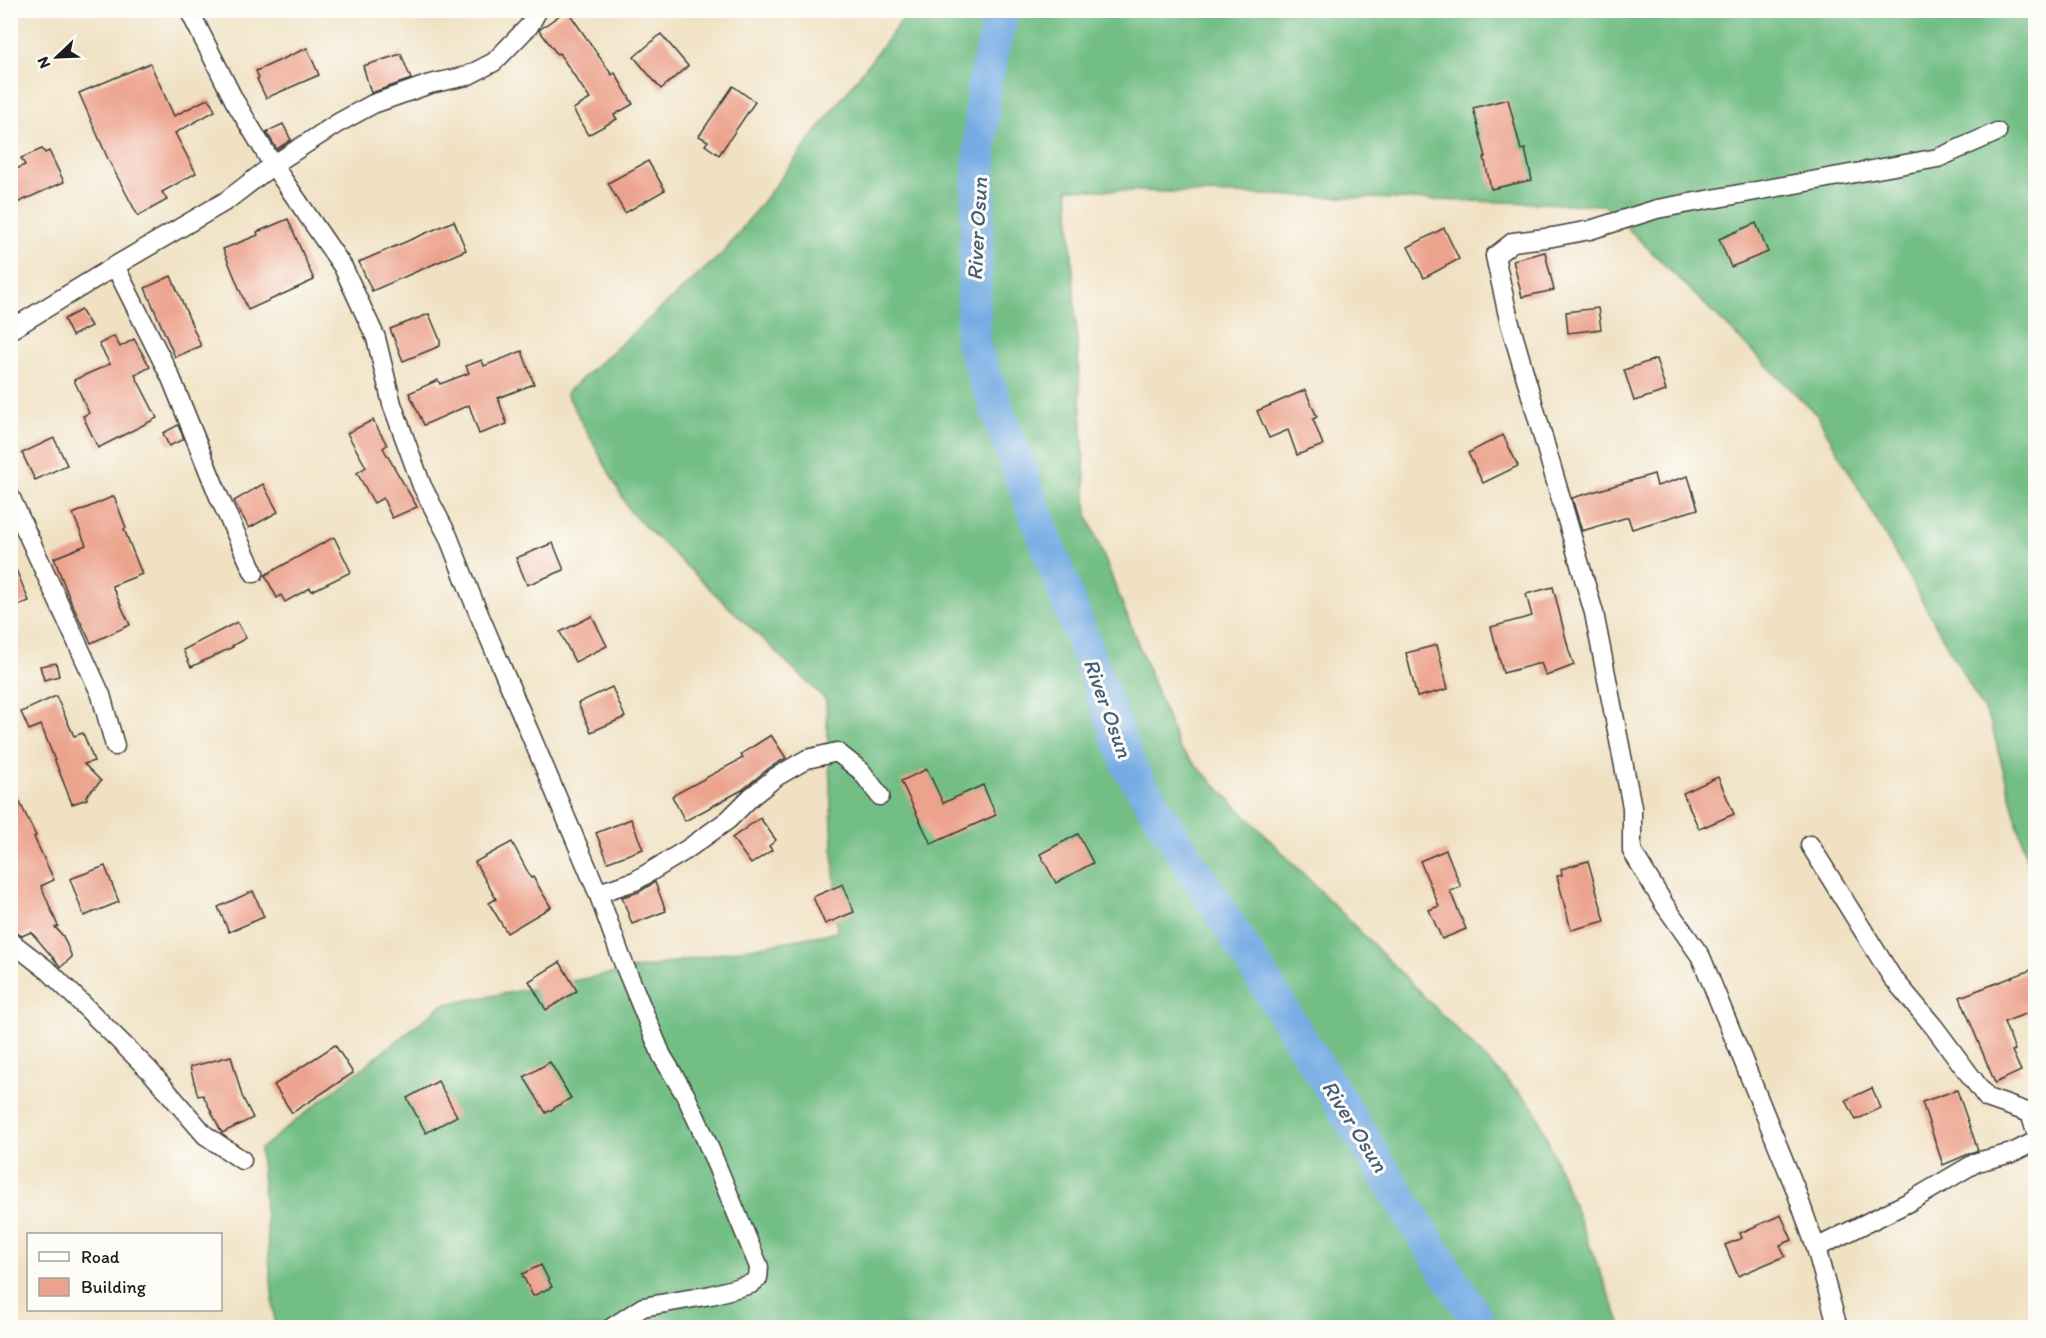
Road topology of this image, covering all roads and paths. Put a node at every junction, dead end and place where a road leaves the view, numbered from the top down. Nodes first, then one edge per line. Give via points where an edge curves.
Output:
1 (189, 10) edge
2 (538, 10) edge
3 (1997, 132) dead end
4 (273, 165) junction
5 (115, 266) junction
6 (10, 330) edge
7 (10, 496) edge
8 (254, 573) dead end
9 (115, 746) dead end
10 (880, 796) dead end
11 (1810, 845) dead end
12 (598, 893) junction
13 (10, 941) edge
14 (2036, 1132) edge
15 (2036, 1141) edge
16 (242, 1160) dead end
17 (1816, 1248) junction
18 (611, 1328) edge
19 (1838, 1328) edge

1 - 4 street
2 - 4 street via 530,26 494,62 467,76 373,104
3 - 17 street via 1938,158 1657,209 1590,230 1513,242 1495,256 1509,320 1594,614 1632,807 1632,851 1701,957 1796,1188
4 - 5 street via 226,201
4 - 12 street via 343,267 376,338 392,404 422,486 448,536
5 - 6 street
5 - 8 street via 171,378
7 - 9 street via 101,695
10 - 12 street via 861,771 837,752 807,759 776,777 687,850 635,881
11 - 14 street via 1892,977 1987,1098 2030,1113
12 - 18 street via 662,1056 686,1096 759,1267 758,1278 751,1284 643,1307
13 - 16 street via 50,972 149,1070 205,1135
15 - 17 street via 2012,1153 1977,1162 1909,1202
17 - 19 street

